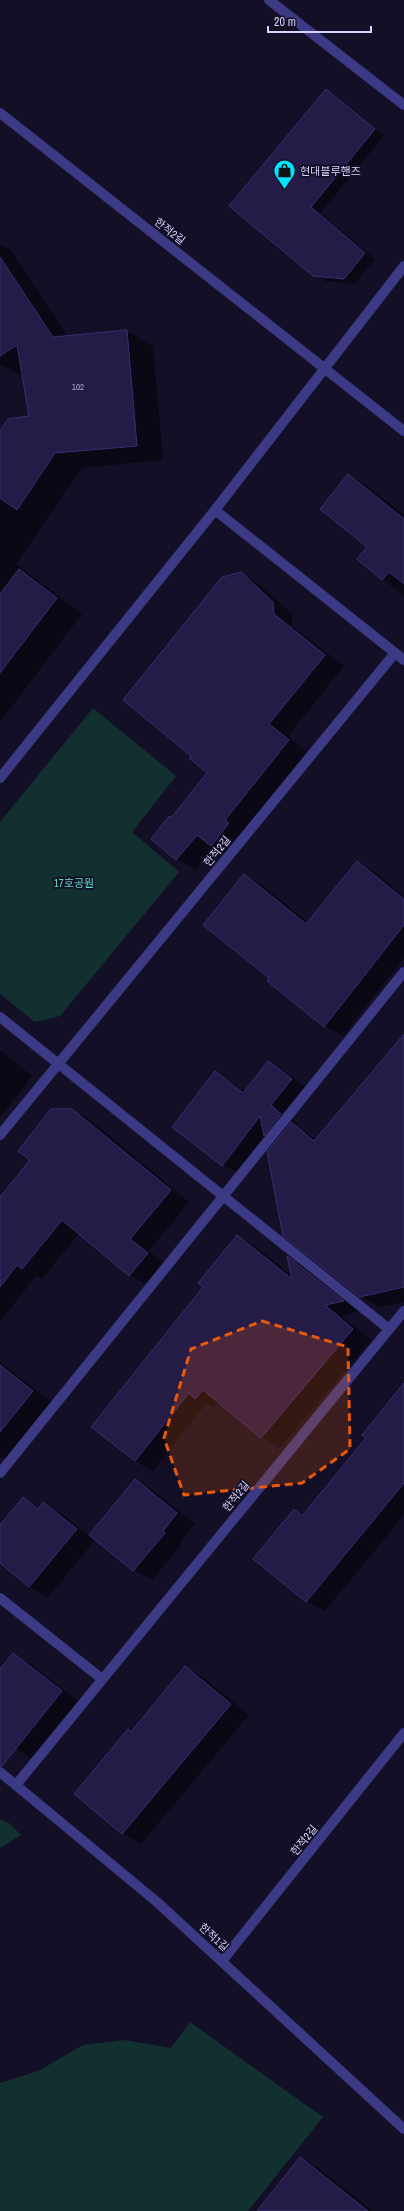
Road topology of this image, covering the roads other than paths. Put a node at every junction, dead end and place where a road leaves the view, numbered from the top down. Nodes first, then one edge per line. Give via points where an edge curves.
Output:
1 (269, 0) edge
2 (404, 105) edge
3 (0, 113) edge
4 (404, 266) edge
5 (325, 367) junction
6 (404, 431) edge
7 (215, 510) junction
8 (395, 653) junction
9 (404, 660) edge
10 (0, 778) edge
11 (404, 972) edge
12 (0, 1017) edge
13 (58, 1064) junction
14 (0, 1135) edge
15 (223, 1196) junction
16 (404, 1311) edge
17 (389, 1329) junction
18 (0, 1473) edge
19 (0, 1598) edge
20 (102, 1679) junction
21 (404, 1733) edge
22 (0, 1772) edge
23 (16, 1785) junction
24 (222, 1961) junction
25 (404, 2129) edge

1 - 2 street
3 - 5 street, 한적2길
4 - 5 street
5 - 6 street, 한적2길
5 - 7 street
7 - 8 street
7 - 10 street
8 - 9 street
8 - 13 street, 한적2길
11 - 15 street
12 - 13 street
13 - 14 street, 한적2길
13 - 15 street
15 - 17 street
15 - 18 street
16 - 17 street, 한적2길
17 - 20 street, 한적2길
19 - 20 street
20 - 23 street, 한적2길
21 - 24 street, 한적2길
22 - 23 street, 한적1길
23 - 24 street, 한적1길 via 157,1902
24 - 25 street, 한적1길

